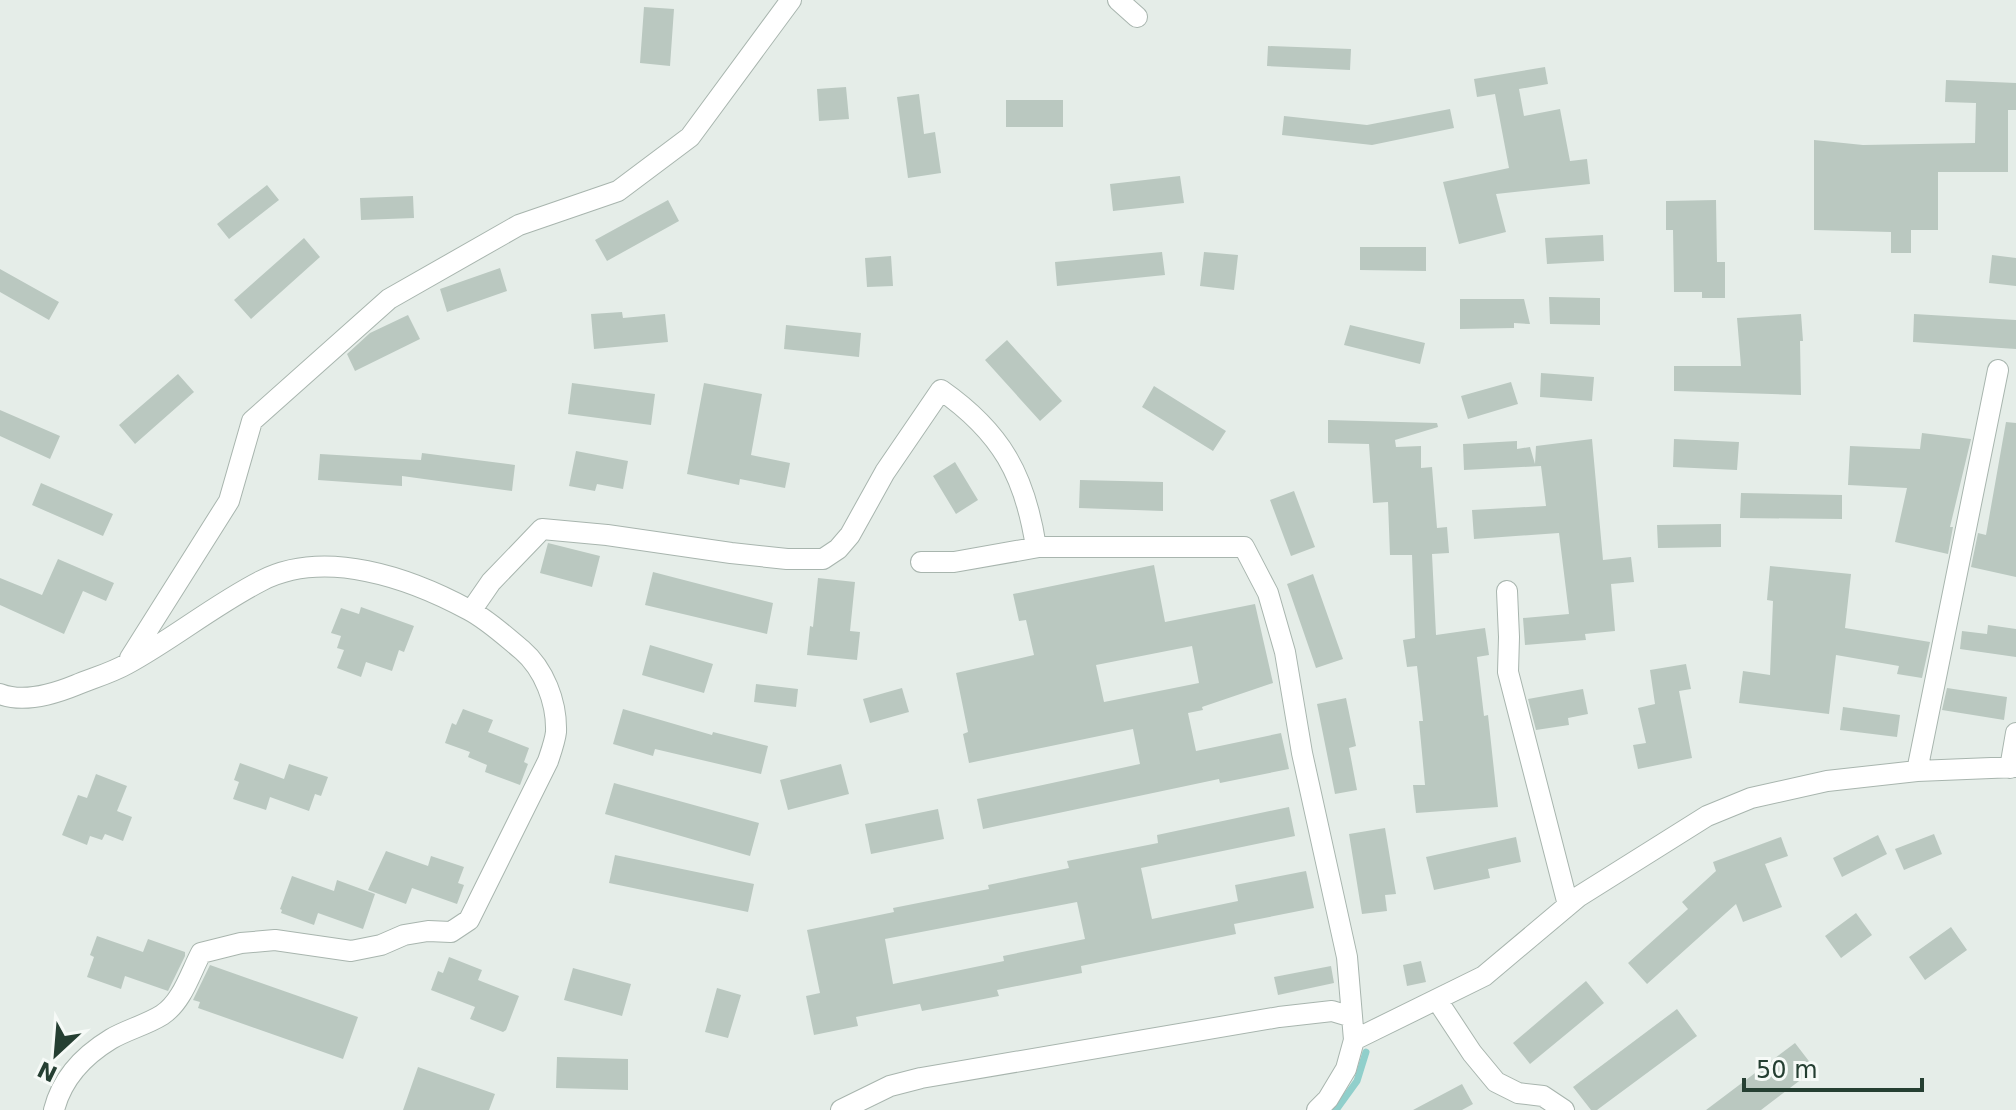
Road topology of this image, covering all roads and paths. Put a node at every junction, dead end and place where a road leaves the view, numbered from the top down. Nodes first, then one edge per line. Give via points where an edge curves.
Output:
1 (791, 0) edge
2 (1118, 0) edge
3 (1137, 17) dead end
4 (1998, 370) dead end
5 (1036, 547) junction
6 (921, 562) dead end
7 (1507, 591) dead end
8 (471, 611) junction
9 (126, 665) junction
10 (0, 694) edge
11 (2016, 733) edge
12 (2013, 768) edge
13 (1917, 771) junction
14 (1568, 905) junction
15 (1437, 1000) junction
16 (1352, 1017) junction
17 (1354, 1040) junction
18 (54, 1110) edge
19 (841, 1110) edge
20 (1317, 1110) edge
21 (1564, 1110) edge

1 - 9 street via 690,137 618,191 519,225 389,299 252,421 229,501
2 - 3 street
4 - 13 street
5 - 6 street via 954,562
5 - 8 street via 1017,473 969,409 941,390 850,535 823,559 745,555 542,529
5 - 16 street via 1244,547 1268,593 1285,652 1347,957
7 - 14 street via 1508,672
8 - 9 street via 366,571 302,568 263,580
8 - 18 street via 531,658 545,679 556,734 548,761 469,920 451,932 404,935 351,951 275,940 201,953 178,1000 162,1015 111,1039 73,1067
9 - 10 street via 61,691 32,697
11 - 12 street
12 - 13 street
13 - 14 street via 1827,781 1751,798 1707,816
14 - 15 street via 1484,976
15 - 17 street
15 - 21 street via 1496,1082 1518,1093 1543,1096
16 - 17 street
16 - 19 street via 1332,1011 1279,1017 921,1078 890,1086
17 - 20 street via 1346,1069

